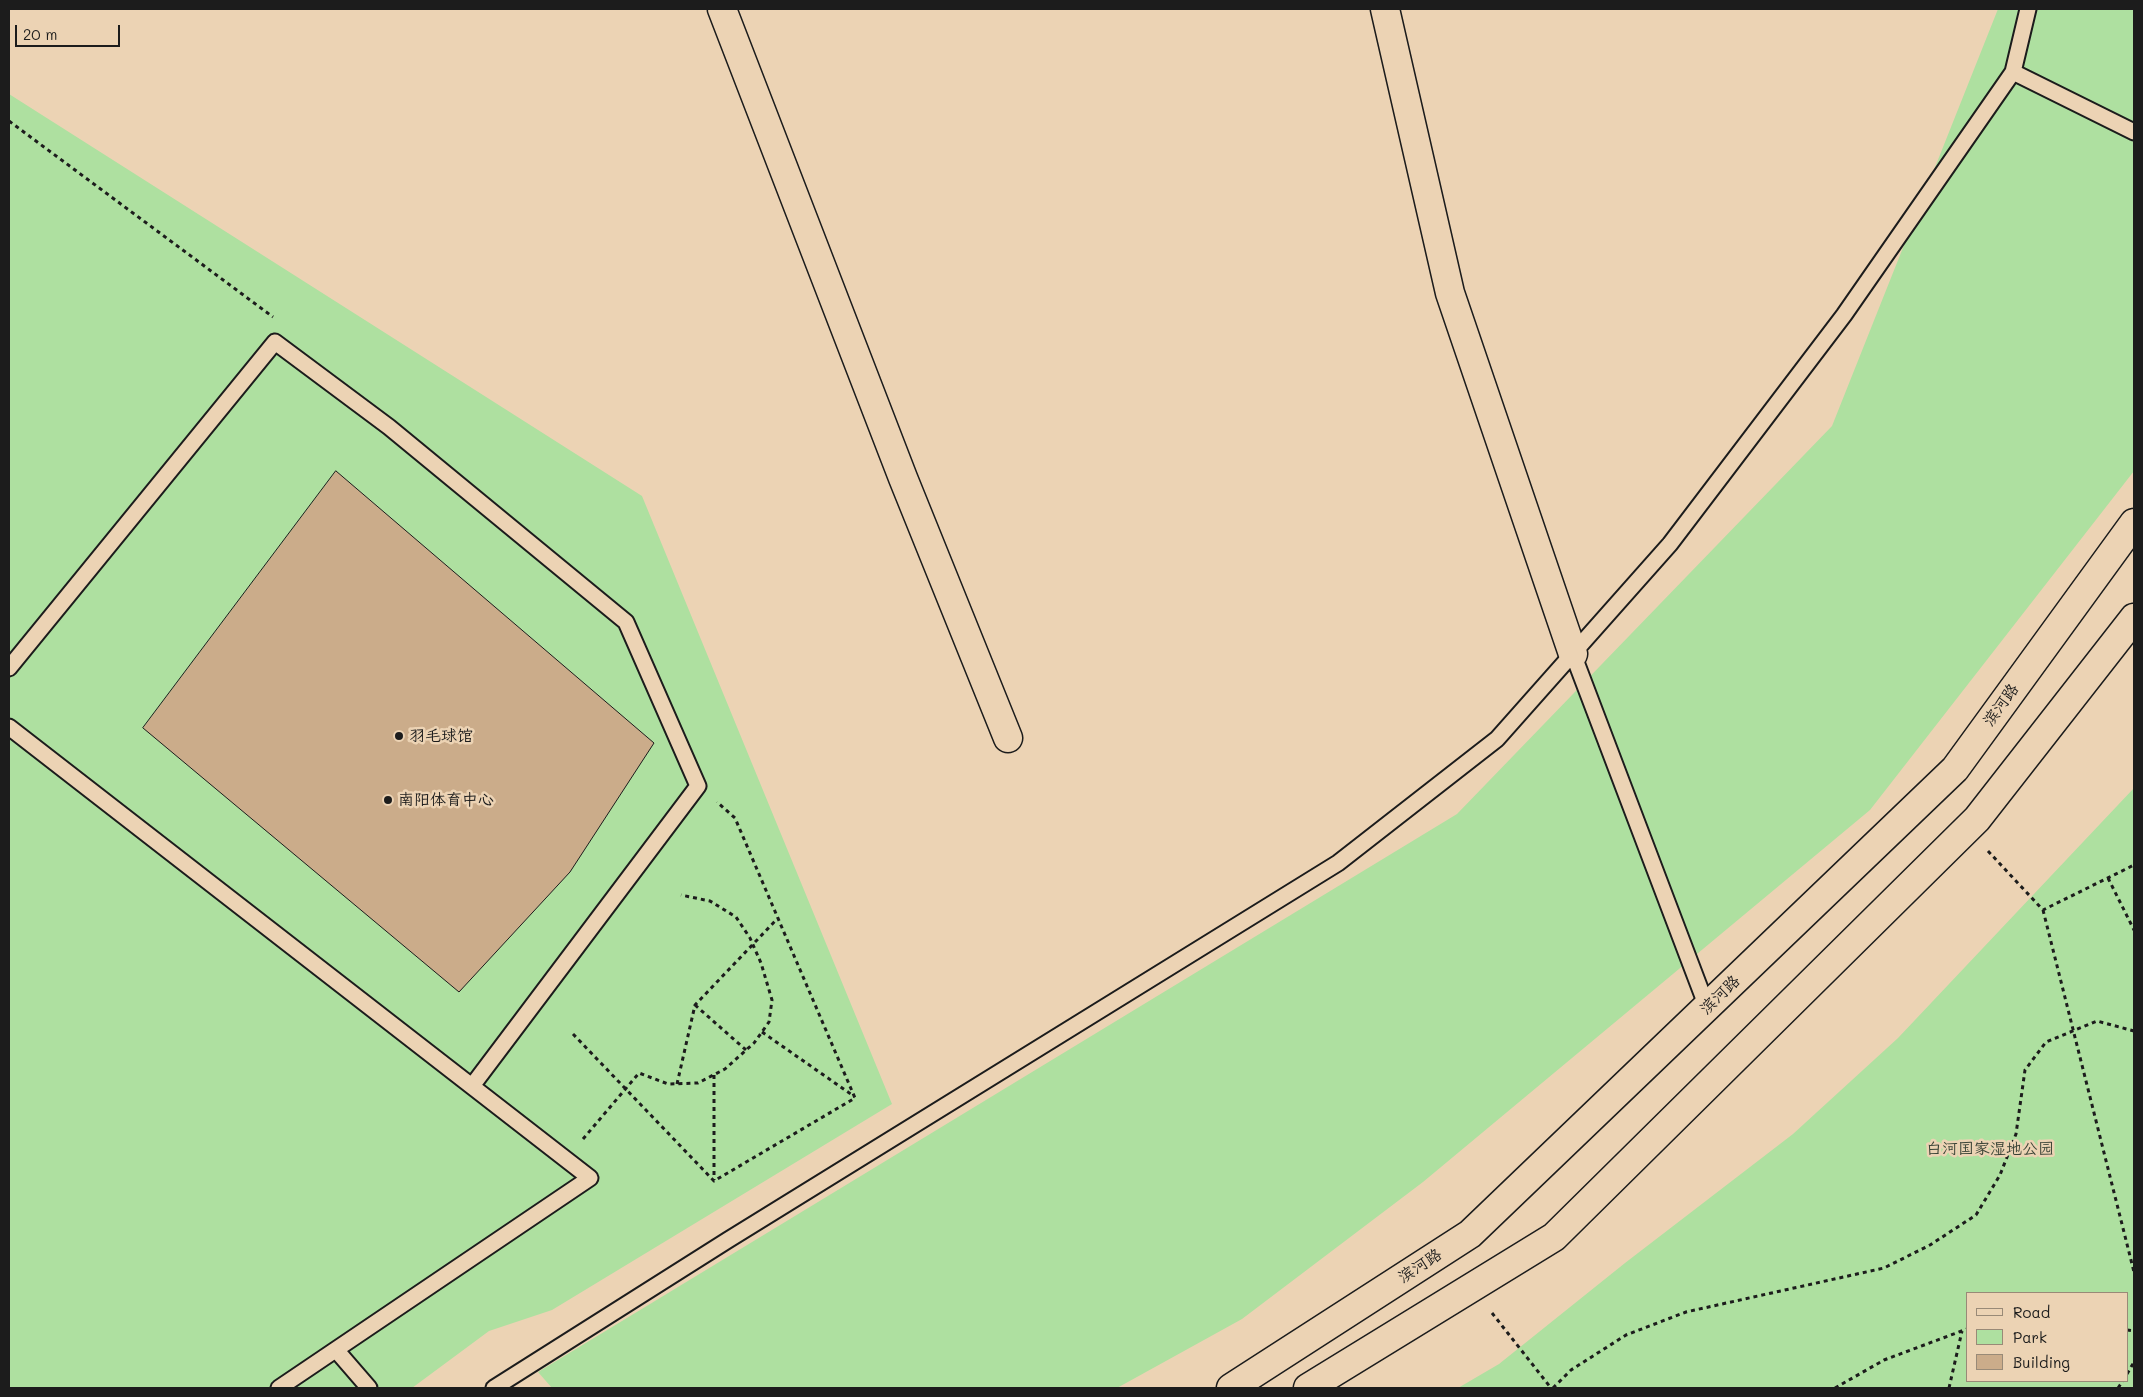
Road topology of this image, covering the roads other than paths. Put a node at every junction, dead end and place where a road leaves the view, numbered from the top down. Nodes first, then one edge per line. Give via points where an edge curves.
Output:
1 (722, 9) edge
2 (1385, 9) edge
3 (2028, 9) edge
4 (2013, 72) junction
5 (2134, 132) edge
6 (2134, 523) edge
7 (2134, 618) edge
8 (1573, 654) junction
9 (9, 668) edge
10 (9, 727) edge
11 (1008, 738) dead end
12 (1707, 1008) junction
13 (472, 1086) junction
14 (336, 1351) junction
15 (279, 1388) edge
16 (369, 1388) edge
17 (494, 1388) edge
18 (1231, 1388) edge
19 (1308, 1388) edge

1 - 11 main road
2 - 8 main road via 1450,293
3 - 4 lane
4 - 5 lane
4 - 8 lane via 1844,315 1676,536
6 - 12 main road, 滨河路 via 1955,769
7 - 19 main road via 1977,819 1554,1237
8 - 12 lane
8 - 17 lane via 1497,739 1338,863
9 - 13 lane via 275,342 389,427 626,622 698,786
10 - 13 lane
12 - 18 main road, 滨河路 via 1470,1234
13 - 14 lane via 590,1178
14 - 15 lane
14 - 16 lane

